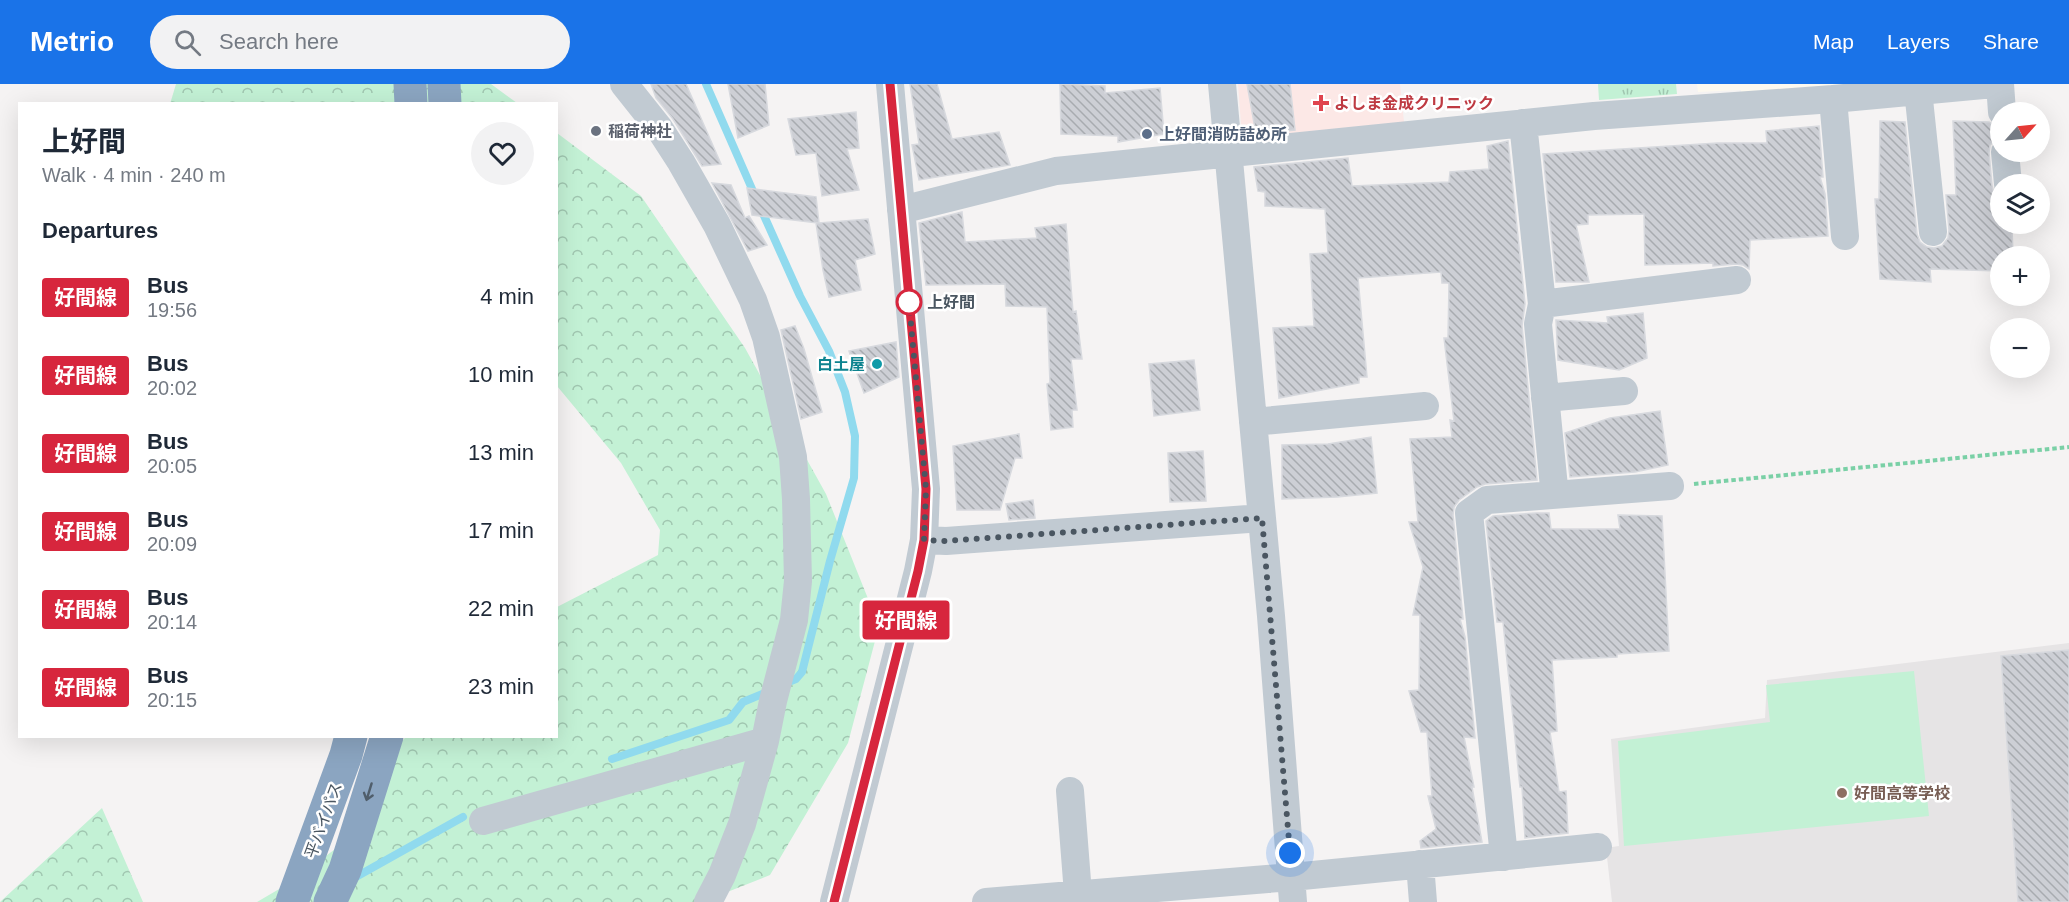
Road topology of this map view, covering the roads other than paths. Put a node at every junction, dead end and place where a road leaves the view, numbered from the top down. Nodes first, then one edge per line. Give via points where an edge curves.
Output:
1 (410, 84) edge
2 (444, 84) edge
3 (624, 84) edge
4 (890, 84) edge
5 (1222, 84) edge
6 (1985, 84) edge
7 (1918, 90) junction
8 (1833, 99) junction
9 (411, 102) edge
10 (445, 102) edge
11 (1996, 102) edge
12 (1523, 123) junction
13 (1228, 152) junction
14 (901, 210) junction
15 (1933, 232) dead end
16 (1845, 236) dead end
17 (1737, 280) dead end
18 (1542, 304) junction
19 (1624, 391) dead end
20 (1545, 398) junction
21 (1425, 406) dead end
22 (1253, 422) junction
23 (1670, 486) road end
24 (1554, 487) dead end
25 (1262, 518) junction
26 (924, 540) junction
27 (350, 738) edge
28 (386, 738) edge
29 (765, 741) junction
30 (1070, 791) dead end
31 (483, 821) dead end
32 (1598, 847) dead end
33 (1504, 856) junction
34 (1420, 864) junction
35 (1292, 890) edge
36 (1078, 894) junction
37 (293, 901) edge
38 (1000, 901) edge
39 (330, 902) edge
40 (708, 902) edge
41 (834, 902) edge
42 (1424, 902) edge

1 - 9 highway
2 - 10 highway
3 - 29 street via 659,128 717,225 753,300 766,337 792,457 798,582 794,620
4 - 14 street
5 - 13 street
6 - 7 street
6 - 11 street
7 - 8 street
7 - 15 street
8 - 12 street
8 - 16 street
12 - 13 street
12 - 18 street
13 - 14 street via 1056,171
13 - 22 street
14 - 26 street via 926,489
17 - 18 street
18 - 20 street via 1538,324
19 - 20 street
20 - 24 street
21 - 22 street
22 - 25 street
23 - 33 street via 1487,500 1469,513
25 - 26 street
25 - 35 street
26 - 41 street
27 - 37 highway, 平バイパス
28 -> 39 highway, 平バイパス via 345,870
29 - 31 street
29 - 40 street via 742,824
30 - 36 street
32 - 33 street
33 - 34 street
34 - 35 street
34 - 42 street
35 - 36 street
36 - 38 street

